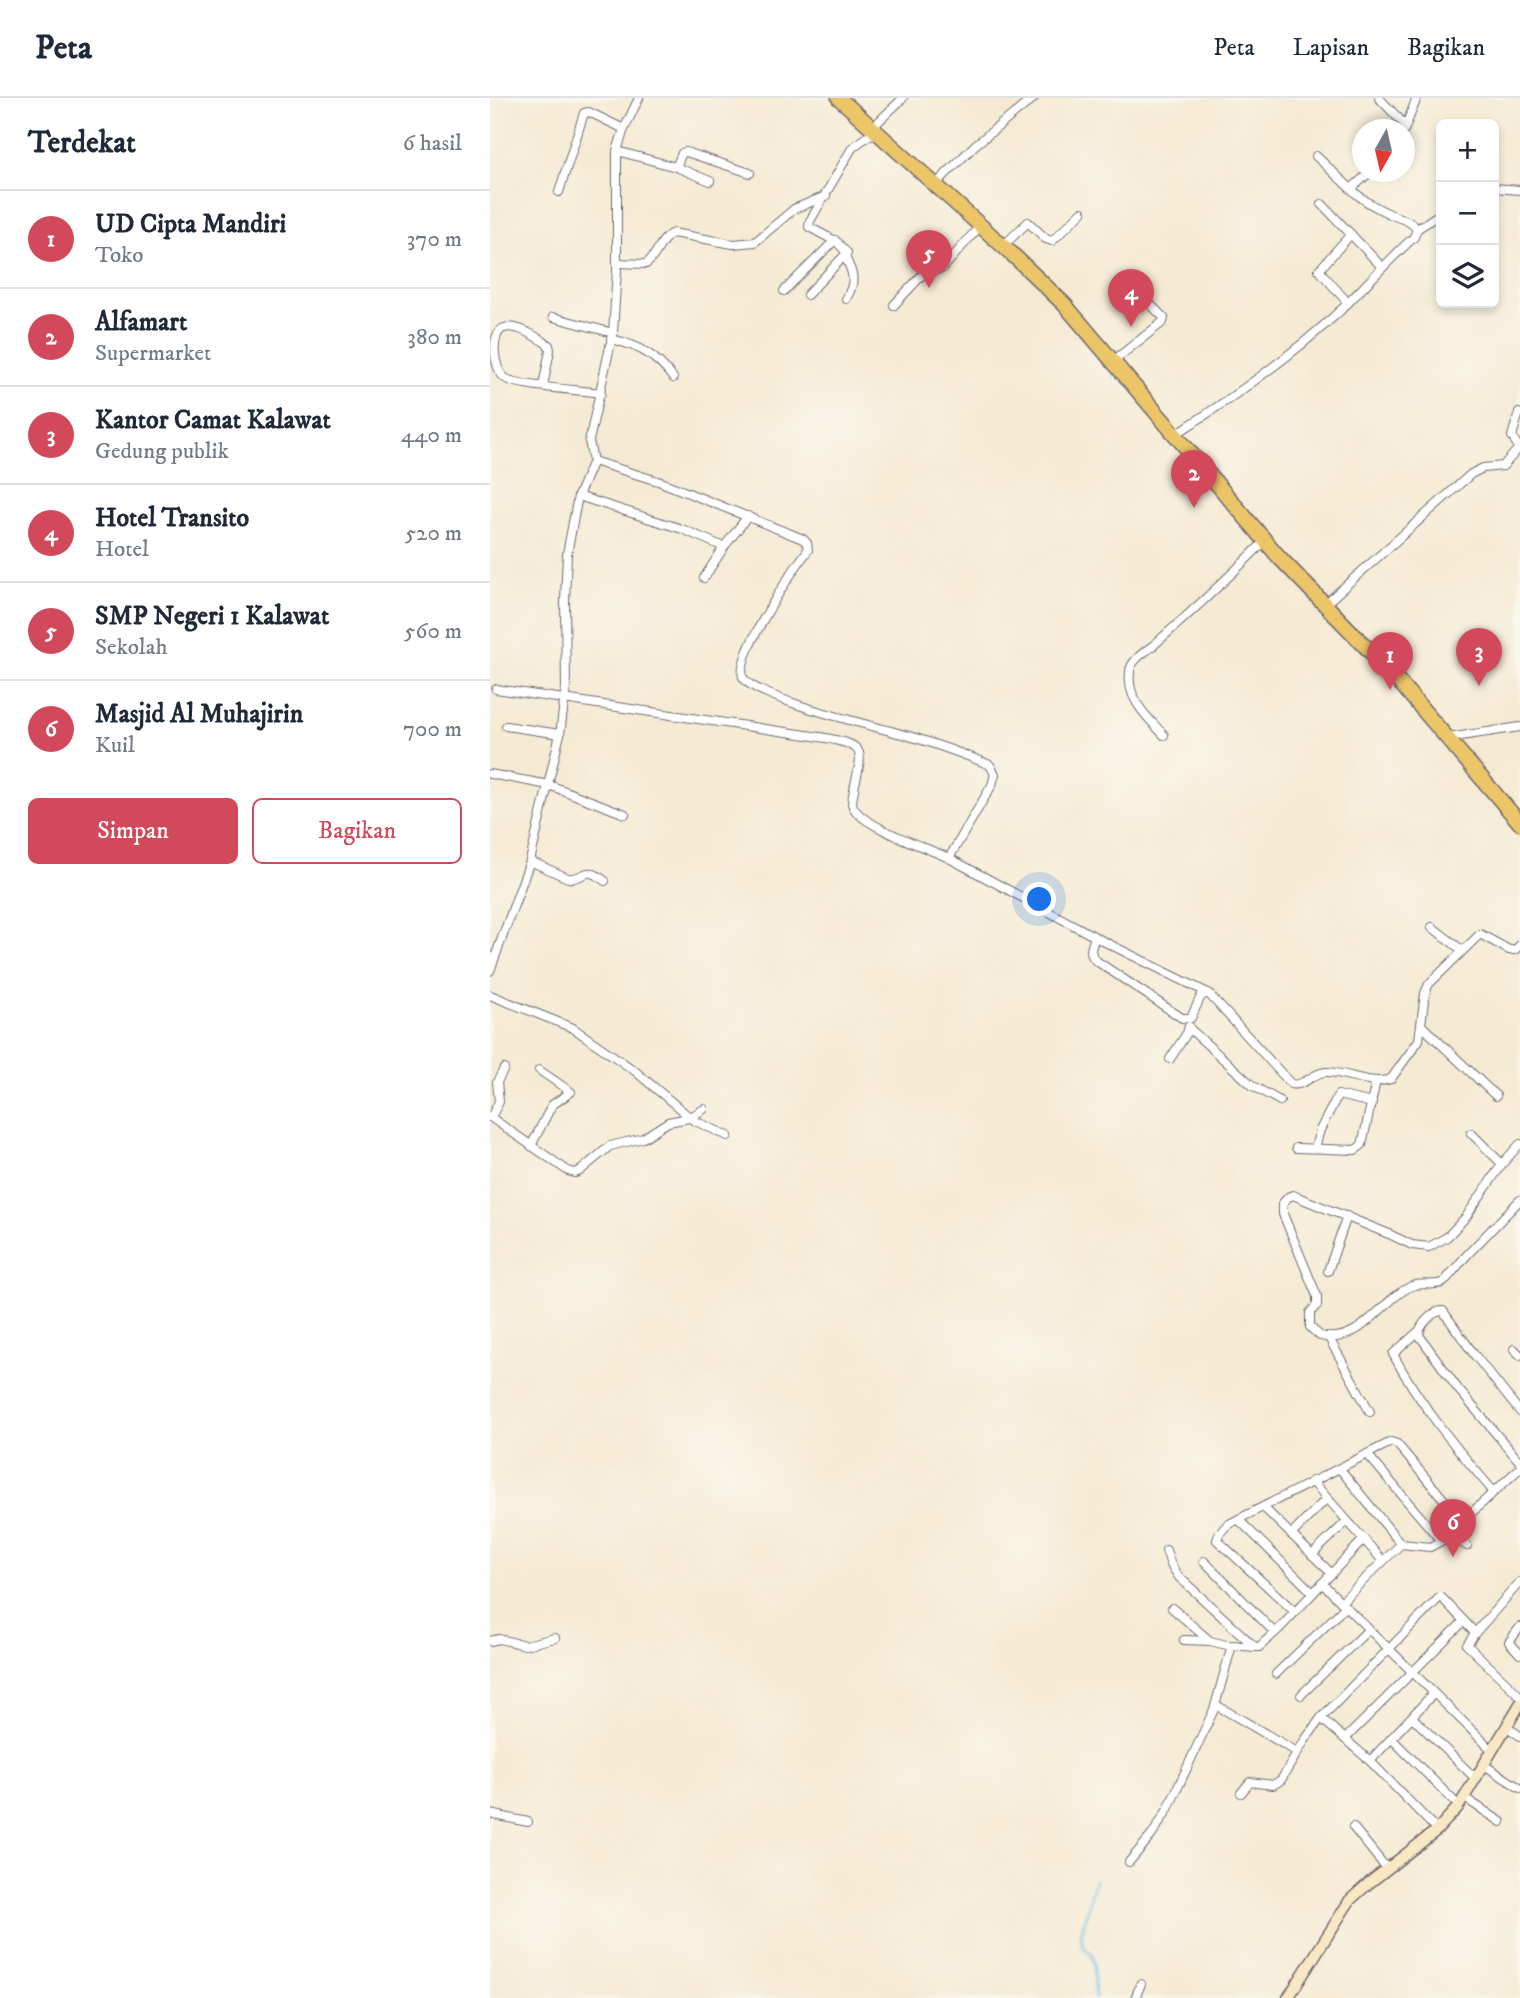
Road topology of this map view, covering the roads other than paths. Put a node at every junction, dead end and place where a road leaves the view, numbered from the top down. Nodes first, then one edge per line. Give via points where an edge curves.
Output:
1 (639, 98) edge
2 (902, 98) edge
3 (1034, 98) edge
4 (1379, 98) edge
5 (1418, 98) edge
6 (841, 99) edge
7 (1397, 119) edge
8 (1409, 119) edge
9 (624, 129) junction
10 (875, 131) junction
11 (618, 151) junction
12 (1316, 156) dead end
13 (676, 167) junction
14 (750, 173) dead end
15 (710, 181) dead end
16 (1359, 182) edge
17 (935, 185) junction
18 (1499, 188) edge
19 (1351, 189) junction
20 (1520, 190) edge
21 (559, 192) dead end
22 (826, 196) junction
23 (1322, 204) dead end
24 (1082, 212) dead end
25 (1436, 216) edge
26 (980, 226) junction
27 (1417, 229) junction
28 (1351, 234) junction
29 (835, 240) junction
30 (1003, 246) junction
31 (845, 257) junction
32 (617, 263) junction
33 (1382, 267) junction
34 (784, 291) dead end
35 (1140, 294) dead end
36 (807, 295) dead end
37 (846, 299) dead end
38 (1348, 303) junction
39 (894, 305) dead end
40 (553, 317) dead end
41 (612, 336) junction
42 (1113, 361) junction
43 (673, 378) dead end
44 (543, 386) junction
45 (601, 393) junction
46 (1519, 413) edge
47 (1176, 435) junction
48 (593, 461) junction
49 (578, 496) junction
50 (748, 516) junction
51 (1265, 541) junction
52 (724, 547) junction
53 (704, 578) dead end
54 (1324, 605) junction
55 (496, 689) dead end
56 (565, 700) junction
57 (506, 726) dead end
58 (1520, 727) edge
59 (560, 734) junction
60 (1164, 735) dead end
61 (1448, 738) junction
62 (490, 774) edge
63 (549, 785) junction
64 (625, 814) dead end
65 (1520, 823) edge
66 (949, 858) junction
67 (530, 861) junction
68 (605, 881) dead end
69 (1432, 927) dead end
70 (1096, 937) junction
71 (1520, 945) edge
72 (1462, 950) junction
73 (490, 971) edge
74 (1208, 993) junction
75 (490, 995) edge
76 (1192, 1016) junction
77 (1422, 1026) junction
78 (1189, 1028) junction
79 (1170, 1059) dead end
80 (504, 1069) dead end
81 (539, 1070) dead end
82 (1376, 1081) junction
83 (1496, 1096) dead end
84 (1280, 1101) dead end
85 (1372, 1103) junction
86 (704, 1109) dead end
87 (490, 1117) edge
88 (691, 1118) junction
89 (1471, 1133) dead end
90 (728, 1136) dead end
91 (1520, 1144) edge
92 (531, 1146) junction
93 (1296, 1148) dead end
94 (1315, 1149) junction
95 (1502, 1164) junction
96 (1520, 1200) edge
97 (1347, 1216) junction
98 (1328, 1271) dead end
99 (1419, 1331) junction
100 (1329, 1338) junction
101 (1370, 1412) dead end
102 (1520, 1412) edge
103 (1367, 1454) junction
104 (1520, 1462) edge
105 (1520, 1468) edge
106 (1340, 1469) junction
107 (1312, 1481) junction
108 (1493, 1491) junction
109 (1327, 1498) junction
110 (1263, 1507) junction
111 (1239, 1520) junction
112 (1348, 1521) junction
113 (1462, 1521) junction
114 (1448, 1534) junction
115 (1291, 1535) junction
116 (1364, 1539) junction
117 (1441, 1541) junction
118 (1401, 1544) junction
119 (1467, 1546) dead end
120 (1166, 1550) dead end
121 (1312, 1555) junction
122 (1204, 1561) dead end
123 (1382, 1561) junction
124 (1332, 1574) junction
125 (1520, 1582) edge
126 (1322, 1583) junction
127 (1313, 1593) junction
128 (1516, 1595) edge
129 (1343, 1604) junction
130 (1172, 1608) dead end
131 (1295, 1612) junction
132 (1464, 1622) junction
133 (1520, 1627) edge
134 (1368, 1630) junction
135 (1275, 1633) junction
136 (1475, 1633) junction
137 (555, 1638) dead end
138 (1184, 1640) dead end
139 (1210, 1640) junction
140 (490, 1641) edge
141 (1231, 1646) junction
142 (1255, 1647) junction
143 (1389, 1650) junction
144 (1520, 1654) edge
145 (1411, 1672) junction
146 (1276, 1674) dead end
147 (1433, 1694) junction
148 (1301, 1695) dead end
149 (1520, 1696) edge
150 (1520, 1704) edge
151 (1215, 1706) junction
152 (1412, 1717) junction
153 (1321, 1718) junction
154 (1506, 1726) junction
155 (1520, 1735) edge
156 (1391, 1738) junction
157 (1345, 1739) junction
158 (1492, 1750) junction
159 (1297, 1752) junction
160 (1370, 1761) junction
161 (1484, 1765) junction
162 (1476, 1779) junction
163 (1520, 1788) edge
164 (1241, 1793) dead end
165 (1462, 1802) junction
166 (490, 1814) edge
167 (528, 1822) dead end
168 (1501, 1822) dead end
169 (1353, 1827) dead end
170 (1437, 1830) junction
171 (1129, 1862) dead end
172 (1388, 1868) junction
173 (1141, 1984) dead end
174 (1135, 1998) edge
175 (1288, 1998) edge

1 - 9 street
2 - 10 street
3 - 17 street via 975,145
4 - 7 street
5 - 8 street
6 - 10 highway
9 - 11 street
9 - 21 street via 584,113
10 - 17 highway
10 - 22 street via 852,148
11 - 13 street
11 - 32 street
12 - 19 street
13 - 14 street via 686,152
13 - 15 street
16 - 19 street
17 - 26 highway
18 - 20 street
19 - 27 street via 1360,199
22 - 29 street via 809,227
22 - 32 street via 794,209 755,242 733,244 673,233 646,264
23 - 28 street
24 - 30 street via 1052,241 1028,222
25 - 27 street
26 - 30 highway
26 - 39 street via 943,268 923,274
27 - 33 street
28 - 33 street
28 - 38 street via 1319,270
29 - 31 street via 846,250
29 - 34 street
30 - 42 highway via 1065,305
31 - 36 street
31 - 37 street via 854,277
32 - 41 street
33 - 38 street
35 - 42 street via 1163,322
38 - 47 street via 1241,391
40 - 41 street
41 - 43 street via 654,356
41 - 45 street
42 - 47 highway
44 - 44 street via 504,377 492,354 498,331 516,328 549,345
44 - 45 street
45 - 48 street via 589,441
46 - 54 street via 1513,436 1519,447 1503,466 1471,474
47 - 51 highway
48 - 49 street
48 - 50 street
49 - 52 street
49 - 56 street via 566,573
50 - 52 street
50 - 66 street via 797,535 808,550 748,648 744,679 761,691 801,706 920,739 990,765 995,774 992,785
51 - 54 highway
51 - 60 street via 1131,667 1136,705
52 - 53 street
54 - 61 highway
55 - 56 street
56 - 59 street
56 - 66 street via 851,744 862,761 852,803 857,813
57 - 59 street
58 - 61 street
59 - 63 street
61 - 65 highway
62 - 63 street
63 - 64 street
63 - 67 street
66 - 70 street
67 - 68 street via 568,878 591,872
67 - 73 street
69 - 72 street
70 - 74 street
70 - 76 street via 1091,948 1095,960 1182,1018
71 - 72 street via 1508,950 1480,934
72 - 77 street via 1427,986
74 - 76 street via 1201,996
74 - 82 street via 1291,1084 1324,1072
75 - 88 street via 578,1031
76 - 78 street
77 - 82 street via 1419,1040 1395,1076
77 - 83 street
78 - 79 street
78 - 84 street via 1253,1086
80 - 87 street via 497,1082 499,1102
81 - 92 street via 571,1092 552,1105
82 - 85 street
85 - 94 street via 1362,1145 1355,1150
85 - 94 street via 1338,1095
86 - 88 street
87 - 92 street
88 - 90 street
88 - 92 street via 670,1121 643,1138 610,1146 576,1173
89 - 95 street
91 - 95 street
93 - 94 street
95 - 97 street via 1466,1217 1447,1237 1429,1247 1412,1245
96 - 100 street via 1444,1282 1410,1287 1359,1328
97 - 98 street
97 - 100 street via 1293,1195 1283,1207 1317,1296 1309,1322 1318,1335
99 - 102 street via 1435,1312 1443,1311
99 - 104 street via 1458,1389
99 - 108 street via 1393,1354 1437,1422
100 - 101 street
103 - 106 street
103 - 113 street via 1387,1442 1395,1443
103 - 117 street
105 - 108 street
106 - 107 street
106 - 118 street
107 - 109 street
107 - 110 street
108 - 113 street
109 - 112 street
109 - 115 street
110 - 111 street
110 - 115 street
111 - 127 street
111 - 131 street via 1227,1525 1217,1541
112 - 116 street
112 - 121 street
113 - 114 street
114 - 117 street
114 - 119 street
115 - 121 street
116 - 123 street
116 - 124 street
117 - 118 street via 1430,1547
118 - 123 street
120 - 142 street via 1179,1577
121 - 124 street
122 - 135 street
123 - 129 street
124 - 126 street
125 - 128 street
126 - 127 street
126 - 129 street
127 - 131 street
128 - 136 street
129 - 134 street
129 - 146 street
130 - 139 street
131 - 135 street
132 - 136 street
132 - 143 street via 1439,1598
132 - 145 street
133 - 144 street via 1509,1642
134 - 143 street
134 - 148 street
135 - 142 street
136 - 149 street via 1467,1645
137 - 140 street via 525,1645
138 - 139 street
139 - 141 street
141 - 142 street
141 - 151 street
143 - 145 street
143 - 153 street
145 - 147 street
145 - 157 street
147 - 152 street
147 - 158 street
150 - 154 street
151 - 159 street
151 - 171 street via 1168,1809
152 - 156 street
152 - 162 street
153 - 157 street
153 - 159 street
154 - 155 street
154 - 158 street
156 - 160 street
156 - 165 street
157 - 160 street
158 - 161 street
159 - 164 street via 1281,1780 1250,1782
160 - 170 street
161 - 162 street
161 - 163 street
162 - 165 street
165 - 168 street
165 - 170 street
166 - 167 street
169 - 172 street
170 - 172 street
172 - 175 street via 1350,1900
173 - 174 street

